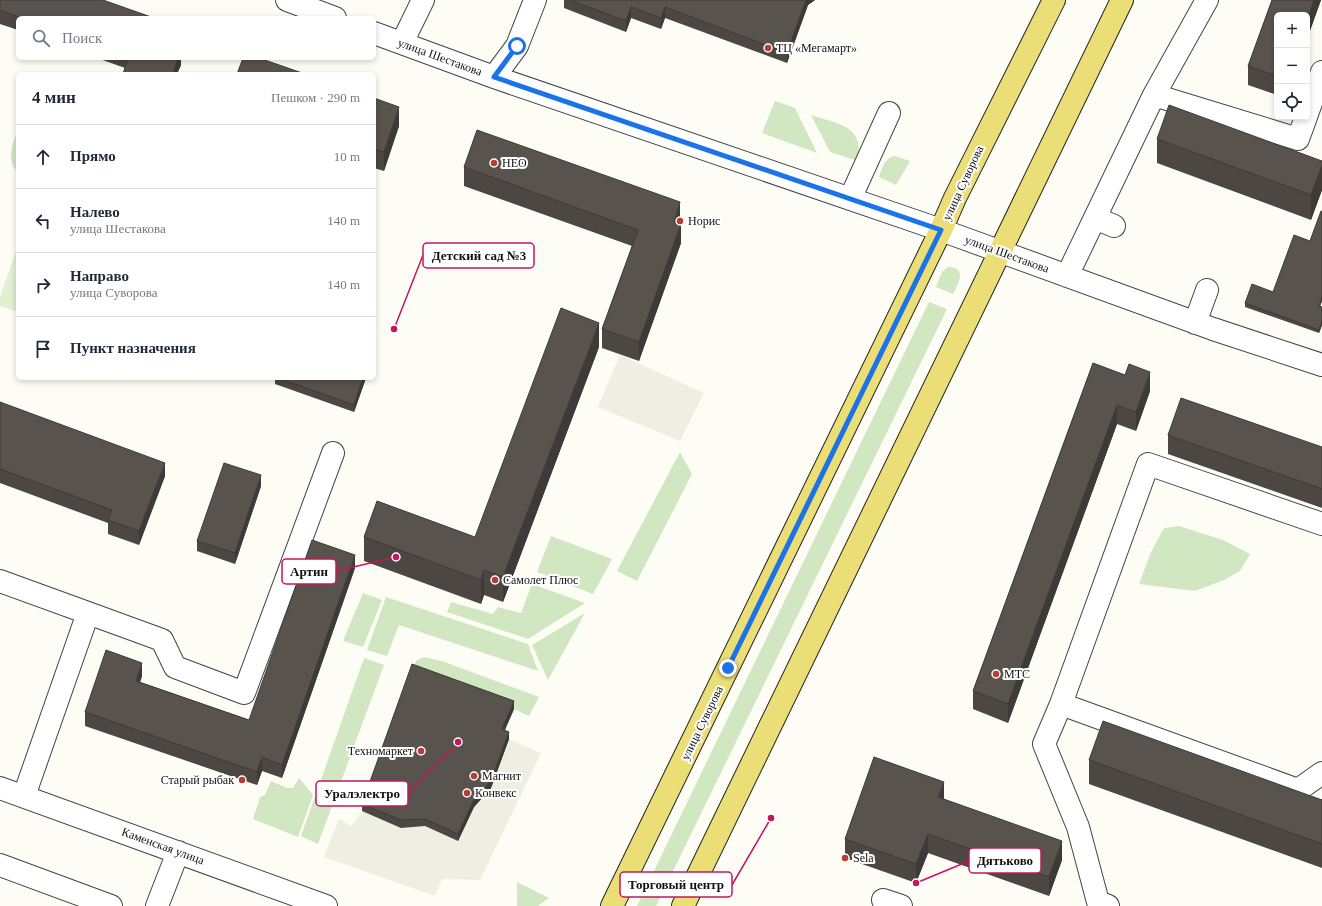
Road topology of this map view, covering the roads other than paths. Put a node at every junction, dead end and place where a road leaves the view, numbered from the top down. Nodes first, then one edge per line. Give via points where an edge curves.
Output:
1 (423, 0) edge
2 (535, 0) edge
3 (1054, 0) edge
4 (1122, 0) edge
5 (1207, 0) edge
6 (295, 2) edge
7 (330, 16) edge
8 (376, 33) edge
9 (402, 43) junction
10 (1322, 72) edge
11 (494, 77) junction
12 (1154, 95) junction
13 (1310, 106) edge
14 (889, 113) dead end
15 (1305, 120) edge
16 (850, 199) junction
17 (941, 230) junction
18 (1001, 252) junction
19 (1067, 276) junction
20 (1207, 290) dead end
21 (1195, 323) junction
22 (1322, 365) edge
23 (332, 453) dead end
24 (1322, 524) edge
25 (0, 581) edge
26 (88, 613) junction
27 (1061, 704) junction
28 (1322, 773) edge
29 (0, 788) edge
30 (24, 796) junction
31 (178, 852) junction
32 (0, 865) edge
33 (111, 906) edge
34 (157, 906) edge
35 (326, 906) edge
36 (612, 906) edge
37 (683, 906) edge
38 (1108, 906) edge

1 - 9 street
2 - 11 street via 517,46
3 - 17 main road, улица Суворова
4 - 18 main road
5 - 12 street
6 - 7 street
8 - 9 street, улица Шестакова
9 - 11 street, улица Шестакова
10 - 13 street
11 - 16 street, улица Шестакова
12 - 15 street via 1298,139
12 - 19 street via 1104,222
14 - 16 street
16 - 17 street, улица Шестакова
17 - 18 street, улица Шестакова
17 - 36 main road, улица Суворова
18 - 19 street, улица Шестакова
18 - 37 main road
19 - 21 street, улица Шестакова
20 - 21 street
21 - 22 street, улица Шестакова
23 - 26 street via 244,692 175,667 162,640
24 - 27 street via 1148,464
25 - 26 street
26 - 30 street
27 - 28 street via 1298,790
27 - 38 street via 1044,744 1078,827 1098,902
29 - 30 street, Каменская улица
30 - 31 street, Каменская улица
31 - 34 street
31 - 35 street, Каменская улица
32 - 33 street

